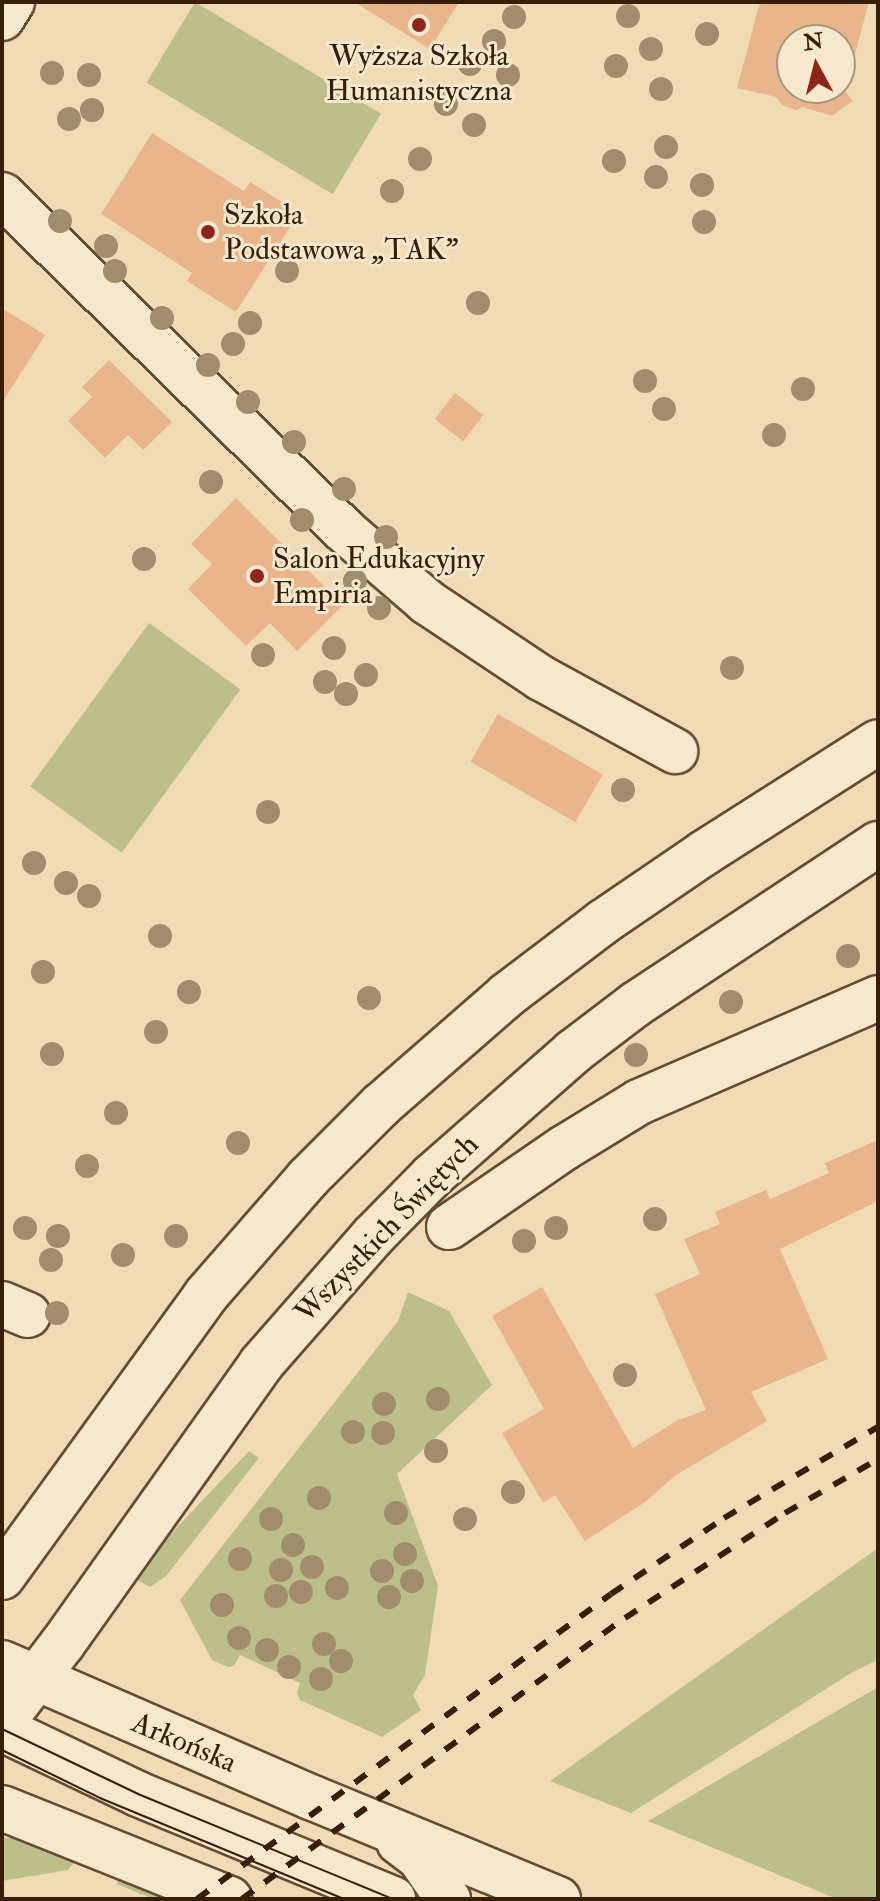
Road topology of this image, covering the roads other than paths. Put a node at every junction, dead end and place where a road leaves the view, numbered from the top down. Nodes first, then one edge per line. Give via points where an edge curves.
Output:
1 (12, 2) edge
2 (2, 18) edge
3 (2, 195) edge
4 (878, 742) edge
5 (675, 751) dead end
6 (878, 844) edge
7 (878, 998) edge
8 (449, 1227) dead end
9 (2, 1577) edge
10 (20, 1670) edge
11 (2, 1726) edge
12 (2, 1750) edge
13 (2, 1808) edge
14 (367, 1820) junction
15 (230, 1899) edge
16 (344, 1899) edge
17 (393, 1899) edge
18 (448, 1899) edge
19 (558, 1899) edge

1 - 2 street
3 - 5 street via 333,520 427,602 541,678
4 - 9 street via 603,922 507,995 381,1105 308,1178 206,1295
6 - 10 street, Wszystkich Świętych via 636,1004 432,1176 261,1364
7 - 8 street via 675,1084 564,1148
10 - 11 street, Wszystkich Świętych
10 - 14 street, Arkońska
11 - 17 street via 138,1794
12 - 16 street via 100,1798
13 - 15 street
14 - 18 street via 420,1858
14 - 19 street

